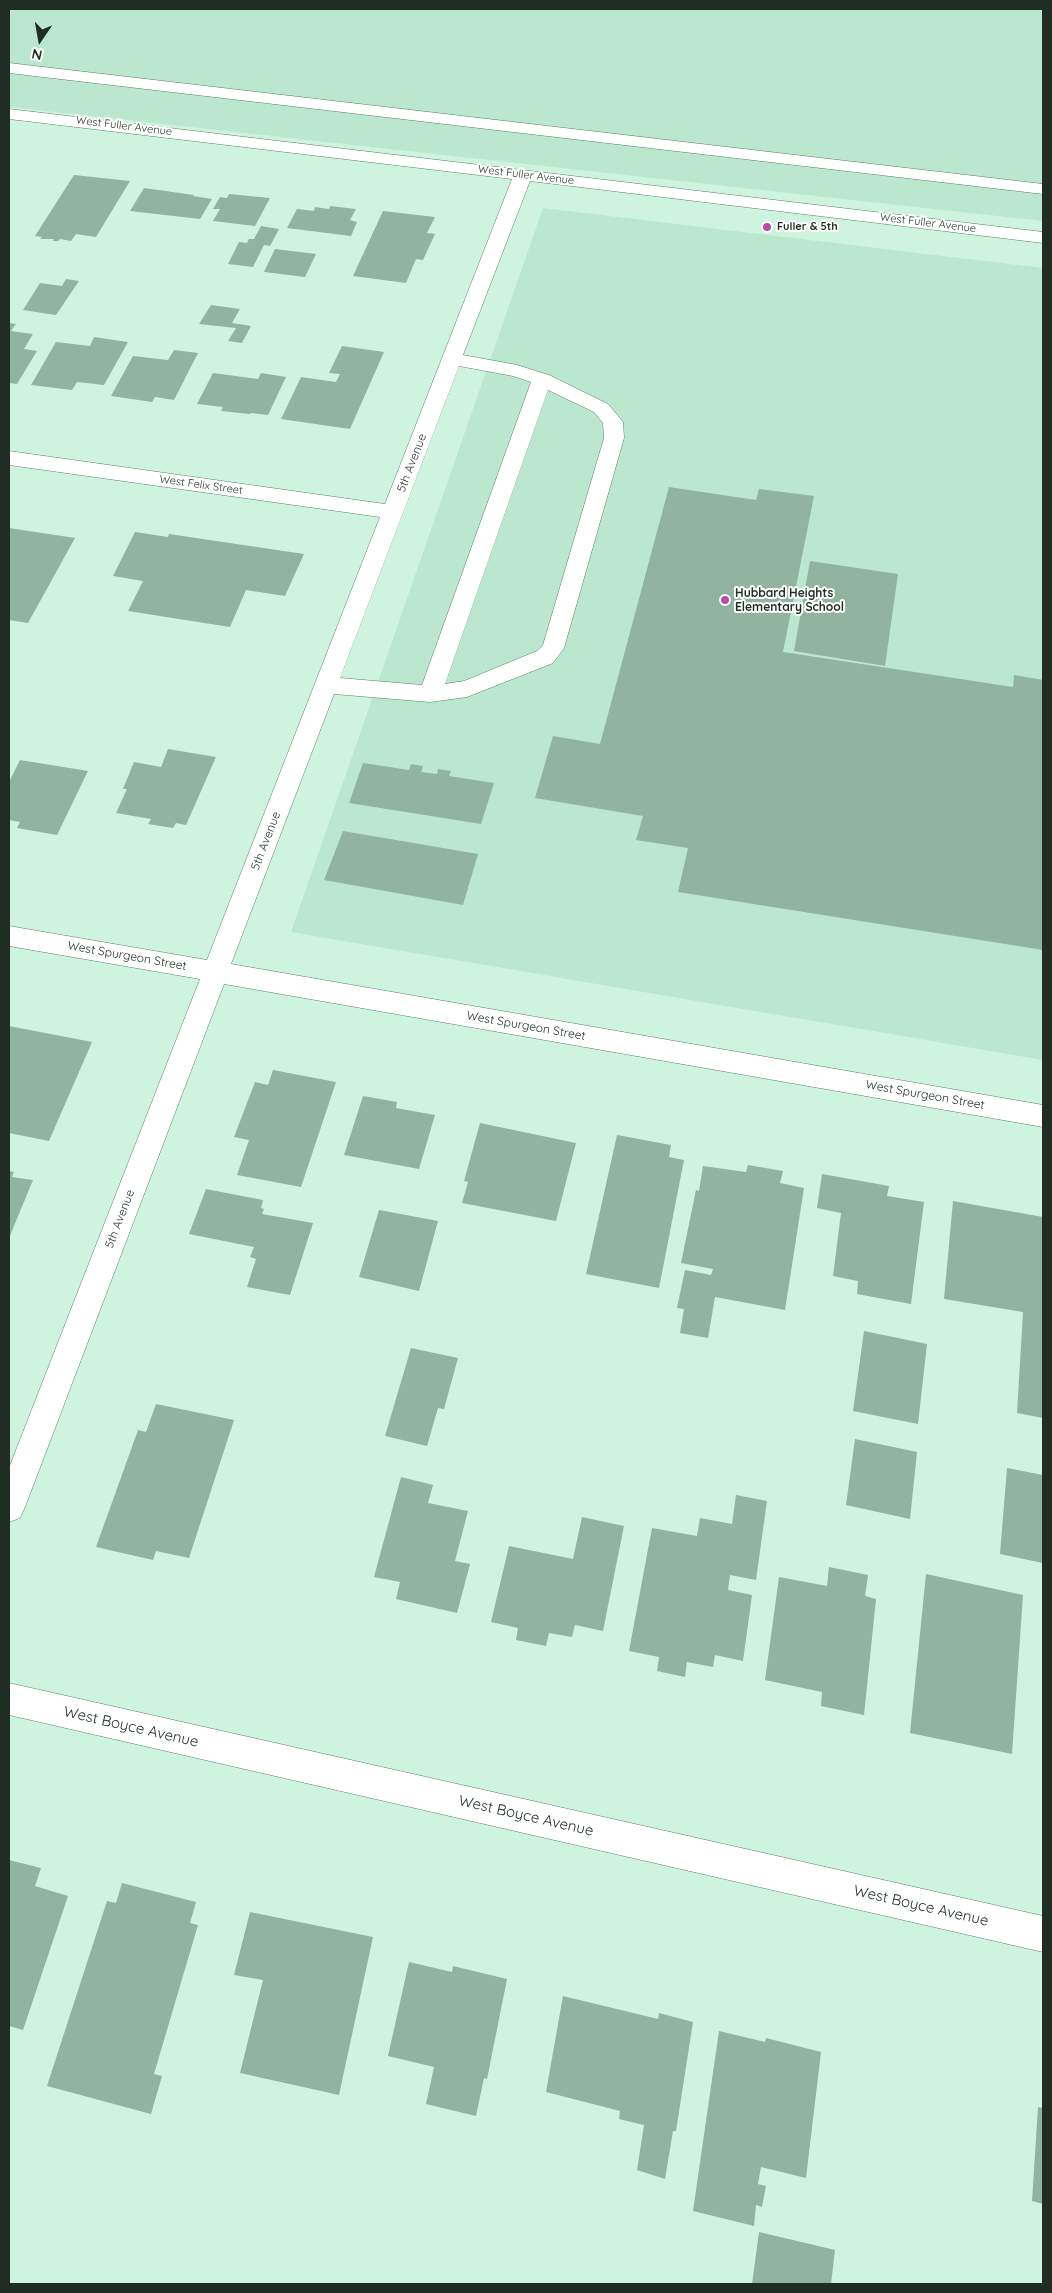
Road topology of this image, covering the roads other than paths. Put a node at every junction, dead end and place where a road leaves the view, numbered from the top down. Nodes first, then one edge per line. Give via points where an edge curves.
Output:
1 (9, 68) edge
2 (9, 114) edge
3 (523, 175) junction
4 (1043, 189) edge
5 (1043, 237) edge
6 (452, 359) junction
7 (542, 379) junction
8 (9, 458) edge
9 (393, 512) junction
10 (326, 685) junction
11 (430, 694) junction
12 (9, 936) edge
13 (216, 972) junction
14 (1043, 1116) edge
15 (9, 1507) edge
16 (9, 1699) edge
17 (1043, 1934) edge

1 - 4 street
2 - 3 street, West Fuller Avenue
3 - 5 street, West Fuller Avenue
3 - 6 street, 5th Avenue
6 - 7 street
6 - 9 street, 5th Avenue
7 - 11 street
7 - 11 street via 601,408 612,422 614,438 553,648 545,657 466,689
8 - 9 street, West Felix Street
9 - 10 street, 5th Avenue
10 - 11 street
10 - 13 street, 5th Avenue
12 - 13 street, West Spurgeon Street
13 - 14 street, West Spurgeon Street
13 - 15 street, 5th Avenue
16 - 17 street, West Boyce Avenue

